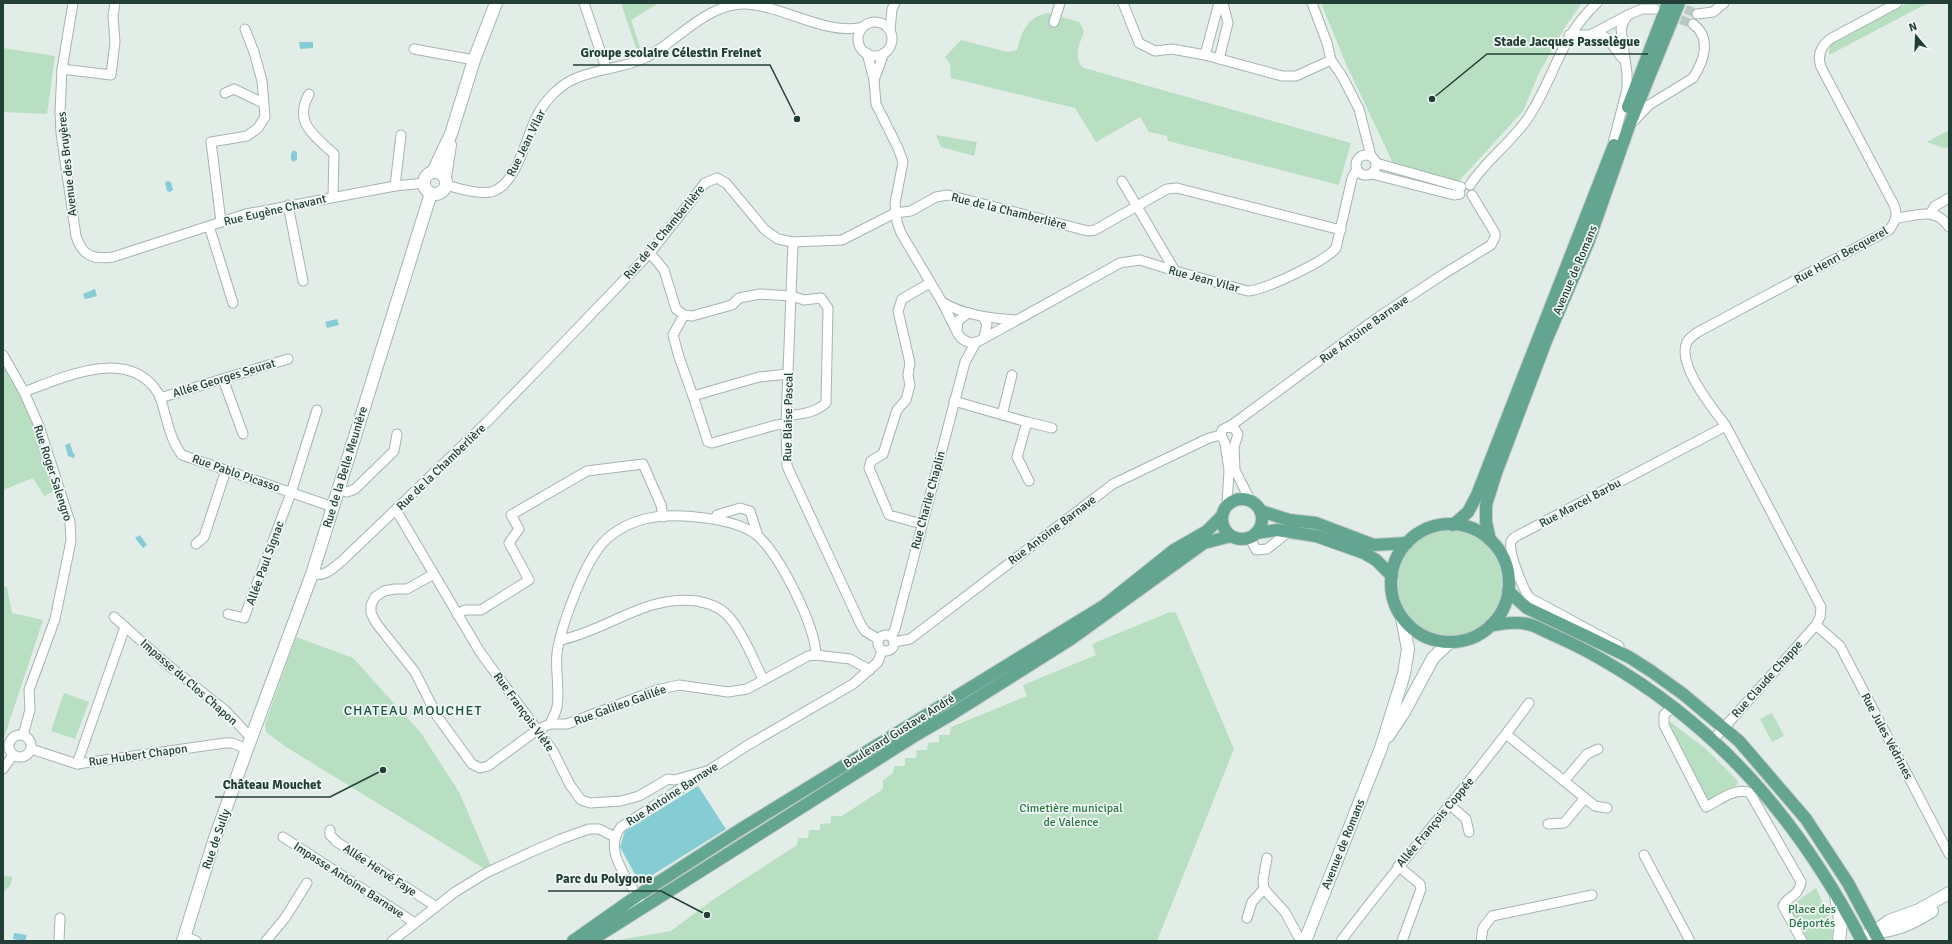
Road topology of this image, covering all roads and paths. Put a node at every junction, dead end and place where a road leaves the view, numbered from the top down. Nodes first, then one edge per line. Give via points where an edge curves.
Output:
1 (73, 3) edge
2 (115, 3) edge
3 (496, 3) edge
4 (584, 3) edge
5 (1060, 3) edge
6 (1123, 3) edge
7 (1219, 3) edge
8 (1223, 3) edge
9 (1312, 3) edge
10 (1598, 3) edge
11 (1668, 3) edge
12 (1679, 3) edge
13 (1724, 3) edge
14 (1897, 3) edge
15 (754, 4) edge
16 (893, 6) edge
17 (1655, 9) dead end
18 (1697, 14) tunnel mouth
19 (1628, 15) junction
20 (875, 22) junction
21 (1054, 22) dead end
22 (1693, 24) tunnel mouth
23 (863, 27) junction
24 (245, 29) dead end
25 (842, 29) junction
26 (890, 30) junction
27 (1592, 34) junction
28 (1569, 35) junction
29 (859, 42) junction
30 (414, 49) dead end
31 (867, 54) junction
32 (884, 54) junction
33 (1205, 55) junction
34 (1219, 59) junction
35 (474, 60) junction
36 (1331, 60) junction
37 (1626, 65) junction
38 (606, 68) junction
39 (62, 69) junction
40 (874, 80) junction
41 (225, 93) dead end
42 (309, 94) dead end
43 (263, 103) junction
44 (1629, 126) junction
45 (451, 134) junction
46 (401, 135) dead end
47 (1365, 137) junction
48 (1610, 153) junction
49 (1359, 158) junction
50 (1374, 160) junction
51 (1357, 169) junction
52 (432, 172) junction
53 (1369, 175) junction
54 (446, 181) junction
55 (1122, 181) dead end
56 (1470, 185) junction
57 (394, 186) junction
58 (428, 188) junction
59 (1351, 188) junction
60 (1460, 191) junction
61 (1472, 195) junction
62 (333, 197) junction
63 (1949, 198) edge
64 (288, 205) junction
65 (1137, 206) junction
66 (895, 213) junction
67 (1930, 214) junction
68 (1897, 218) junction
69 (221, 222) junction
70 (209, 226) junction
71 (1949, 227) edge
72 (1341, 230) junction
73 (793, 242) junction
74 (84, 251) joint
75 (650, 253) junction
76 (1174, 271) junction
77 (303, 281) dead end
78 (930, 283) junction
79 (792, 296) junction
80 (942, 302) junction
81 (233, 303) dead end
82 (968, 313) junction
83 (684, 315) junction
84 (983, 317) junction
85 (1015, 320) junction
86 (959, 334) junction
87 (984, 337) junction
88 (976, 342) junction
89 (3, 354) edge
90 (288, 358) dead end
91 (965, 362) junction
92 (788, 374) junction
93 (1012, 375) dead end
94 (223, 379) junction
95 (24, 392) junction
96 (693, 396) junction
97 (160, 398) junction
98 (954, 401) junction
99 (317, 410) dead end
100 (1002, 414) junction
101 (787, 420) junction
102 (1027, 422) junction
103 (1726, 426) junction
104 (1052, 428) dead end
105 (1233, 429) junction
106 (243, 434) dead end
107 (397, 434) dead end
108 (1223, 439) junction
109 (1235, 442) junction
110 (226, 470) junction
111 (1029, 481) dead end
112 (339, 489) junction
113 (291, 492) junction
114 (1250, 500) junction
115 (1227, 504) junction
116 (333, 507) junction
117 (396, 510) junction
118 (1261, 511) junction
119 (663, 517) junction
120 (1221, 517) junction
121 (715, 519) junction
122 (922, 524) junction
123 (1453, 525) junction
124 (1290, 531) junction
125 (758, 536) junction
126 (1231, 536) junction
127 (1253, 536) junction
128 (1490, 540) junction
129 (1407, 543) junction
130 (196, 544) dead end
131 (312, 574) junction
132 (434, 574) junction
133 (1392, 576) junction
134 (1508, 591) junction
135 (228, 614) dead end
136 (458, 614) junction
137 (114, 617) dead end
138 (1555, 617) junction
139 (1402, 618) junction
140 (1818, 621) junction
141 (1491, 625) junction
142 (126, 627) junction
143 (878, 639) junction
144 (561, 640) junction
145 (892, 640) junction
146 (1450, 642) junction
147 (882, 650) junction
148 (816, 655) junction
149 (870, 670) junction
150 (763, 679) junction
151 (1529, 703) dead end
152 (1673, 706) junction
153 (550, 724) junction
154 (1724, 727) junction
155 (537, 730) junction
156 (1506, 734) junction
157 (23, 736) junction
158 (1713, 740) junction
159 (249, 743) junction
160 (1381, 748) junction
161 (31, 749) junction
162 (1598, 749) dead end
163 (14, 755) junction
164 (77, 764) junction
165 (3, 769) edge
166 (707, 771) junction
167 (1564, 781) junction
168 (1754, 781) junction
169 (1746, 791) junction
170 (1585, 798) junction
171 (1769, 798) junction
172 (1449, 804) junction
173 (1759, 806) junction
174 (1608, 808) dead end
175 (1548, 824) dead end
176 (330, 830) dead end
177 (1469, 832) dead end
178 (283, 837) dead end
179 (614, 837) junction
180 (1949, 854) edge
181 (1644, 855) dead end
182 (1267, 858) dead end
183 (1398, 866) junction
184 (307, 883) dead end
185 (1264, 889) junction
186 (1835, 890) junction
187 (1949, 893) edge
188 (1592, 895) dead end
189 (638, 898) junction
190 (1949, 900) edge
191 (435, 906) junction
192 (60, 918) dead end
193 (1247, 918) dead end
194 (415, 923) junction
195 (612, 926) junction
196 (1906, 926) junction
197 (1876, 936) edge
198 (183, 938) edge
199 (1859, 940) edge
200 (59, 941) edge
201 (196, 941) edge
202 (266, 941) edge
203 (392, 941) edge
204 (573, 941) edge
205 (590, 941) edge
206 (1305, 941) edge
207 (1341, 941) edge
208 (1402, 941) edge
209 (1481, 941) edge
210 (1690, 941) edge
211 (1802, 941) edge
212 (1839, 941) edge
213 (1896, 941) edge

1 - 39 street, Avenue des Bruyères
2 - 39 street via 115,42 111,75
3 - 35 street
4 - 38 street
5 - 21 street
6 - 33 street via 1139,43 1146,48 1155,51 1172,49
7 - 33 street
8 - 34 street via 1228,23
9 - 36 street
10 - 28 street
11 - 48 main road, Avenue de Romans
12 - 44 main road, Avenue de Romans
13 - 18 street via 1713,12
14 - 68 street, Rue Henri Becquerel via 1824,43 1819,56 1821,68 1892,201
15 - 25 street, Rue Jean Vilar
15 - 38 street, Rue Jean Vilar via 728,7 691,24 648,57
16 - 20 street
16 - 26 street
17 - 19 street via 1642,9
19 - 27 street
19 - 37 street via 1621,29
20 - 23 street
20 - 26 street
22 - 44 street via 1702,35 1706,46 1698,71 1693,78 1649,105
23 - 25 street, Rue Jean Vilar
23 - 29 street
24 - 43 street via 262,81
25 - 29 street, Rue Jean Vilar
26 - 32 street via 892,43
27 - 28 street
27 - 37 street via 1608,38
28 - 56 street via 1539,100 1527,119
29 - 31 street
30 - 35 street
31 - 32 street
31 - 40 street
32 - 40 street
33 - 34 street
34 - 36 street via 1282,76 1296,76
35 - 45 street
36 - 47 street via 1359,109
37 - 48 street via 1627,89
38 - 54 street, Rue Jean Vilar via 582,75 550,98 538,114 511,178 499,189 484,192
39 - 74 street, Avenue des Bruyères via 61,133 76,236
40 - 66 street via 876,104 903,162 896,192
41 - 43 street via 234,89
42 - 62 street via 303,105 305,126 334,154
43 - 69 street via 265,117 258,128 247,136 211,142
44 - 128 main road, Avenue de Romans via 1590,236 1546,341 1490,491 1485,513
45 - 52 street
45 - 54 street
46 - 57 street
47 - 49 street
47 - 50 street
48 - 123 main road, Avenue de Romans via 1477,495 1468,512
49 - 50 street via 1367,155
49 - 51 street via 1356,163
50 - 53 street via 1376,169
50 - 60 street
51 - 53 street via 1360,174
51 - 59 street, Rue Jean Vilar via 1352,178
52 - 54 street via 442,174
52 - 58 street via 428,175
53 - 59 street
53 - 60 street via 1454,195
54 - 58 street via 440,193
55 - 65 street
56 - 60 street via 1465,184
56 - 61 street via 1473,188
57 - 58 street, Rue Eugène Chavant
57 - 62 street, Rue Eugène Chavant
58 - 112 street, Rue de la Belle Meunière
59 - 72 street, Rue Jean Vilar
60 - 61 street via 1467,198
61 - 105 street, Rue Antoine Barnave via 1495,233 1491,245 1377,318 1248,414
62 - 64 street, Rue Eugène Chavant
63 - 67 street via 1935,206
64 - 69 street, Rue Eugène Chavant
64 - 77 street
65 - 66 street, Rue de la Chamberlière via 1095,230 1088,231 948,195 936,197 911,211
65 - 72 street, Rue de la Chamberlière via 1167,189 1178,188
65 - 76 street
66 - 73 street, Rue de la Chamberlière via 842,240
66 - 78 street via 901,233
67 - 68 street
67 - 71 street via 1938,216
68 - 103 street, Rue Henri Becquerel via 1889,230 1698,332 1687,341 1684,354 1688,367 1706,399
69 - 70 street, Rue Eugène Chavant
70 - 74 street, Rue Eugène Chavant via 113,257 101,259
70 - 81 street
72 - 76 street, Rue Jean Vilar via 1333,252 1277,283 1256,290 1239,289
73 - 75 street, Rue de la Chamberlière via 778,239 765,230 726,183 717,178 705,183
73 - 79 street, Rue Blaise Pascal
75 - 83 street via 664,270 676,309
75 - 117 street, Rue de la Chamberlière via 488,420
76 - 85 street, Rue Jean Vilar via 1140,260 1128,260
78 - 80 street
78 - 122 street via 902,299 898,311 910,363 910,385 906,400 897,410 883,454 871,461 869,468 889,515
79 - 83 street via 760,294 739,298 732,305
79 - 92 street, Rue Blaise Pascal
79 - 101 street via 804,300 821,298 828,308 826,402 803,415
80 - 82 street
80 - 86 street
82 - 84 street
82 - 86 street via 958,321
83 - 96 street via 673,335
84 - 85 street
84 - 87 street via 987,324
85 - 87 street, Rue Jean Vilar
86 - 88 street via 965,341
86 - 91 street, Rue Charlie Chaplin
87 - 88 street, Rue Jean Vilar
88 - 91 street, Rue Charlie Chaplin
89 - 95 street, Rue Roger Salengro
90 - 94 street, Allée Georges Seurat
91 - 98 street, Rue Charlie Chaplin
92 - 96 street via 759,377
92 - 101 street, Rue Blaise Pascal
93 - 100 street
94 - 97 street, Allée Georges Seurat
94 - 106 street
95 - 97 street, Rue Pablo Picasso via 100,367 123,368 146,378 159,393
95 - 157 street, Rue Roger Salengro via 39,426 70,522 71,541 55,619 29,690 30,710
96 - 101 street via 708,442 712,443
97 - 110 street, Rue Pablo Picasso via 174,446 182,455
98 - 100 street
98 - 122 street, Rue Charlie Chaplin
99 - 113 street
100 - 102 street
101 - 143 street, Rue Blaise Pascal via 787,466 861,625 865,631
102 - 104 street
102 - 111 street via 1017,457
103 - 138 street, Rue Marcel Barbu via 1511,541 1511,548 1528,594
103 - 140 street via 1820,602
105 - 108 street via 1222,430
105 - 109 street via 1238,437
107 - 112 street via 394,451 355,489 347,492
108 - 109 street
108 - 115 street via 1230,481
108 - 145 street, Rue Antoine Barnave via 1213,436 1113,484 910,639
109 - 114 street via 1236,470
110 - 113 street, Rue Pablo Picasso
110 - 130 street via 204,537
112 - 116 street, Rue de la Belle Meunière
113 - 116 street, Rue Pablo Picasso
113 - 135 street, Allée Paul Signac via 244,618
114 - 115 main road via 1238,498
114 - 118 main road
115 - 120 main road, Boulevard Gustave André
116 - 131 street, Rue de la Belle Meunière
117 - 131 street, Rue de la Chamberlière via 327,574
117 - 132 street, Rue François Viète
118 - 127 main road via 1262,523
118 - 129 main road via 1289,520 1316,523 1374,544
119 - 121 street
119 - 136 street via 661,505 643,464 587,471 511,515 519,529 509,543 529,580 481,610 465,610
119 - 144 street via 637,522 613,534 598,548 585,570
120 - 126 main road via 1223,528
120 - 189 main road, Boulevard Gustave André via 1207,530 1174,550 1105,605 902,728
121 - 125 street
121 - 125 street via 717,515 740,508 750,511
122 - 145 street, Rue Charlie Chaplin
123 - 128 main road via 1469,528
123 - 129 main road via 1433,527
124 - 127 main road, Boulevard Gustave André via 1277,530
124 - 127 street via 1267,549 1256,550
124 - 133 main road, Boulevard Gustave André via 1316,536 1364,553 1376,560
125 - 148 street via 784,569 792,585 816,643
126 - 127 main road, Boulevard Gustave André via 1237,539
126 - 195 main road, Boulevard Gustave André via 1204,543 1071,639
128 - 134 main road via 1505,563
129 - 133 main road via 1394,564
131 - 159 street, Rue de la Belle Meunière
132 - 136 street, Rue François Viète
132 - 155 street via 407,589 395,589 375,597 371,613 415,672 436,716 472,764 480,768 488,766
133 - 139 main road via 1393,598
134 - 138 main road via 1527,608
134 - 141 main road via 1502,610
136 - 155 street, Rue François Viète via 480,652
137 - 142 street, Impasse du Clos Chapon
138 - 154 main road via 1629,657 1663,679
139 - 146 main road via 1418,633 1434,640
139 - 160 street, Avenue de Romans via 1408,640 1408,658
140 - 154 street, Rue Claude Chappe
140 - 180 street, Rue Jules Védrines via 1840,646
141 - 146 main road via 1472,638
141 - 152 main road via 1528,624 1546,632 1620,670
142 - 159 street, Impasse du Clos Chapon via 168,665 226,711
142 - 164 street, Impasse du Clos Chapon
143 - 145 street via 883,635
143 - 147 street via 878,646
144 - 150 street via 576,637 655,604 691,600 704,602 726,613
144 - 153 street via 558,653 557,707
145 - 147 street via 892,648 888,651
146 - 160 street, Avenue de Romans via 1433,658
147 - 149 street, Rue Antoine Barnave via 878,662
148 - 149 street, Rue Galileo Galilée via 850,658
148 - 150 street, Rue Galileo Galilée via 800,660
149 - 166 street, Rue Antoine Barnave via 853,684
150 - 153 street, Rue Galileo Galilée via 737,692 679,685 657,690 567,724
151 - 156 street, Allée François Coppée
152 - 158 main road
152 - 169 street via 1664,715 1664,725 1706,807 1734,793
153 - 155 street
154 - 158 street, Rue Claude Chappe
154 - 197 main road via 1744,746 1806,819 1848,883
155 - 166 street, Rue François Viète via 561,765 575,794 581,800 590,803 621,801 639,796 668,779 674,780
156 - 167 street
156 - 172 street, Allée François Coppée
157 - 161 street via 31,742
157 - 163 street via 16,736 10,741
158 - 168 main road
159 - 164 street, Rue Hubert Chapon via 225,743
159 - 198 street, Rue de Sully
160 - 206 street, Avenue de Romans
161 - 163 street via 24,756
161 - 164 street, Rue Hubert Chapon
162 - 167 street via 1587,754
163 - 165 street
166 - 179 street, Rue Antoine Barnave via 621,827
167 - 170 street
168 - 169 street
168 - 171 main road
169 - 173 street
170 - 174 street via 1595,806
170 - 175 street via 1564,823
171 - 173 street
171 - 186 main road via 1794,829
172 - 177 street via 1466,819
172 - 183 street, Allée François Coppée
173 - 211 street via 1801,882 1800,890 1783,906
176 - 191 street, Allée Hervé Faye via 330,835 337,842
178 - 194 street, Impasse Antoine Barnave
179 - 189 street via 613,848 616,856
179 - 191 street via 600,829 589,829 561,839 486,873
181 - 210 street
182 - 185 street via 1262,880
183 - 207 street, Allée François Coppée
183 - 208 street via 1420,884 1421,889
184 - 202 street via 285,918
185 - 193 street via 1252,902
185 - 206 street via 1285,912 1298,936
186 - 199 main road
186 - 212 street via 1840,915
187 - 197 street via 1919,910 1889,921
188 - 209 street via 1492,916 1483,928
189 - 195 street via 641,904 638,908
189 - 204 main road, Boulevard Gustave André
190 - 196 street
191 - 194 street
192 - 200 street
194 - 203 street
195 - 205 main road, Boulevard Gustave André
196 - 197 street
196 - 213 street
197 - 199 street
198 - 201 street

